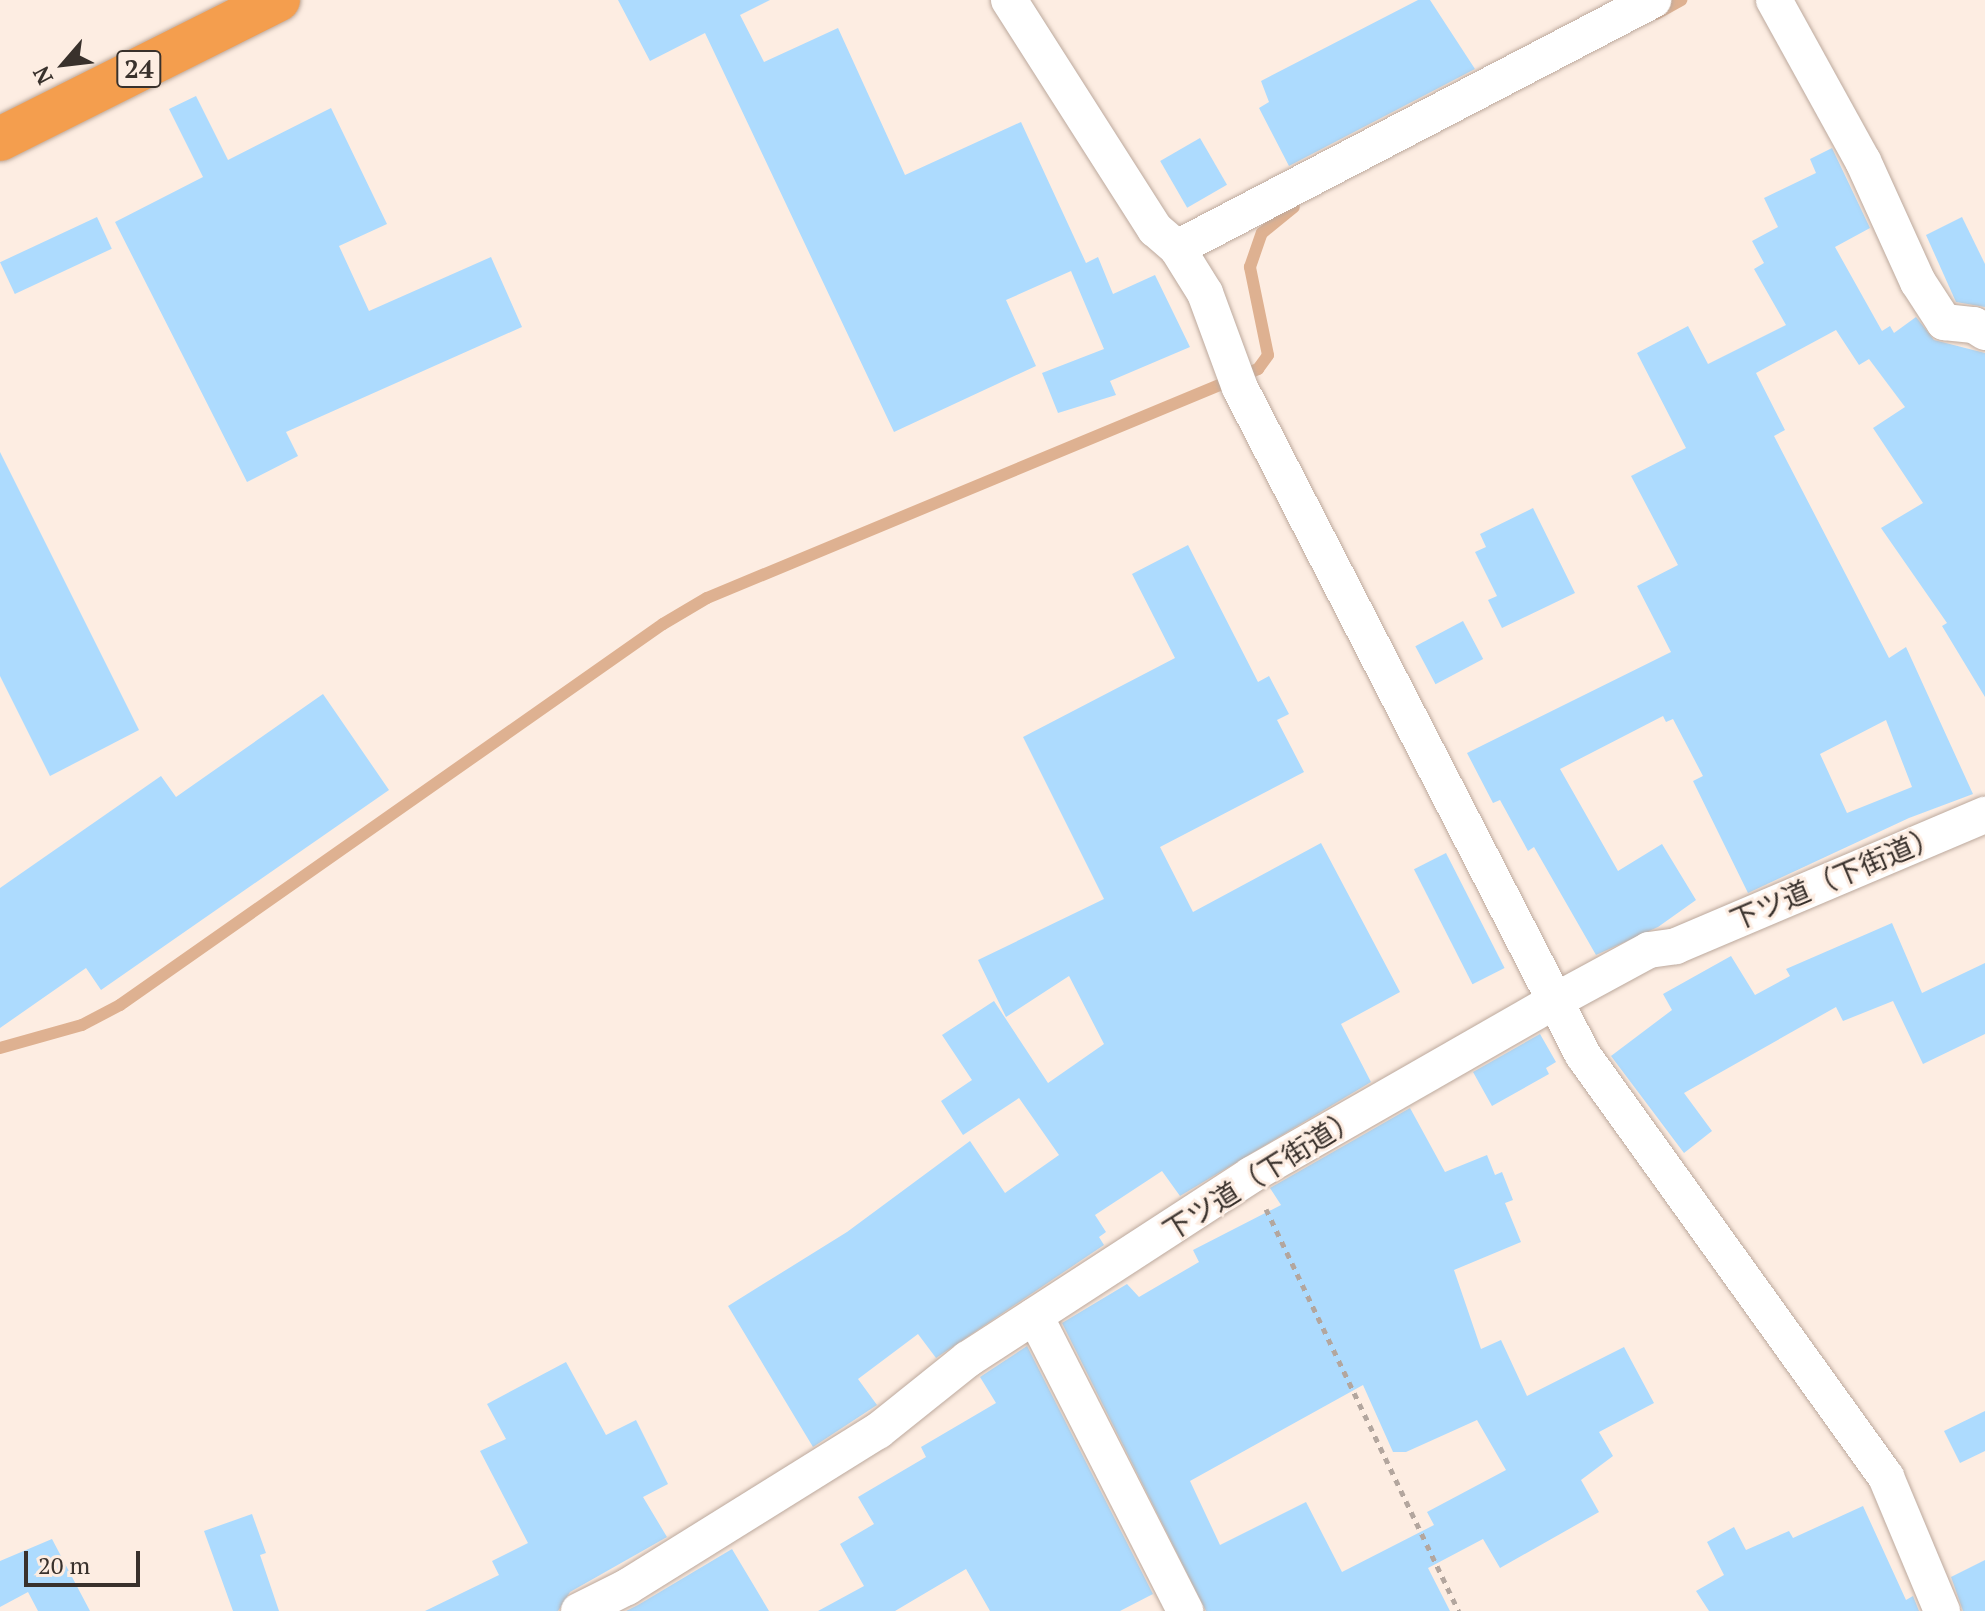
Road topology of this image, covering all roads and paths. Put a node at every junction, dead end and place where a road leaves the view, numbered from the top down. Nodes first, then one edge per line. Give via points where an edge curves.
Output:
1 (278, 0) edge
2 (1009, 0) edge
3 (1653, 0) edge
4 (1774, 0) edge
5 (0, 139) edge
6 (1177, 248) junction
7 (1985, 332) edge
8 (1985, 815) edge
9 (1555, 1001) junction
10 (1251, 1175) junction
11 (1035, 1316) junction
12 (579, 1611) edge
13 (1185, 1611) edge
14 (1459, 1611) edge
15 (1942, 1611) edge

1 - 5 highway, 24
2 - 6 street via 1155,229
3 - 6 street
4 - 7 street via 1863,161 1918,282 1944,322 1974,325
6 - 9 street via 1205,293 1236,377
8 - 9 street, 下ツ道（下街道） via 1676,946 1649,950
9 - 10 street, 下ツ道（下街道）
9 - 15 street via 1583,1055 1886,1477
10 - 11 street, 下ツ道（下街道）
10 - 14 path
11 - 12 street, 下ツ道（下街道） via 968,1359 878,1431 627,1587
11 - 13 street

